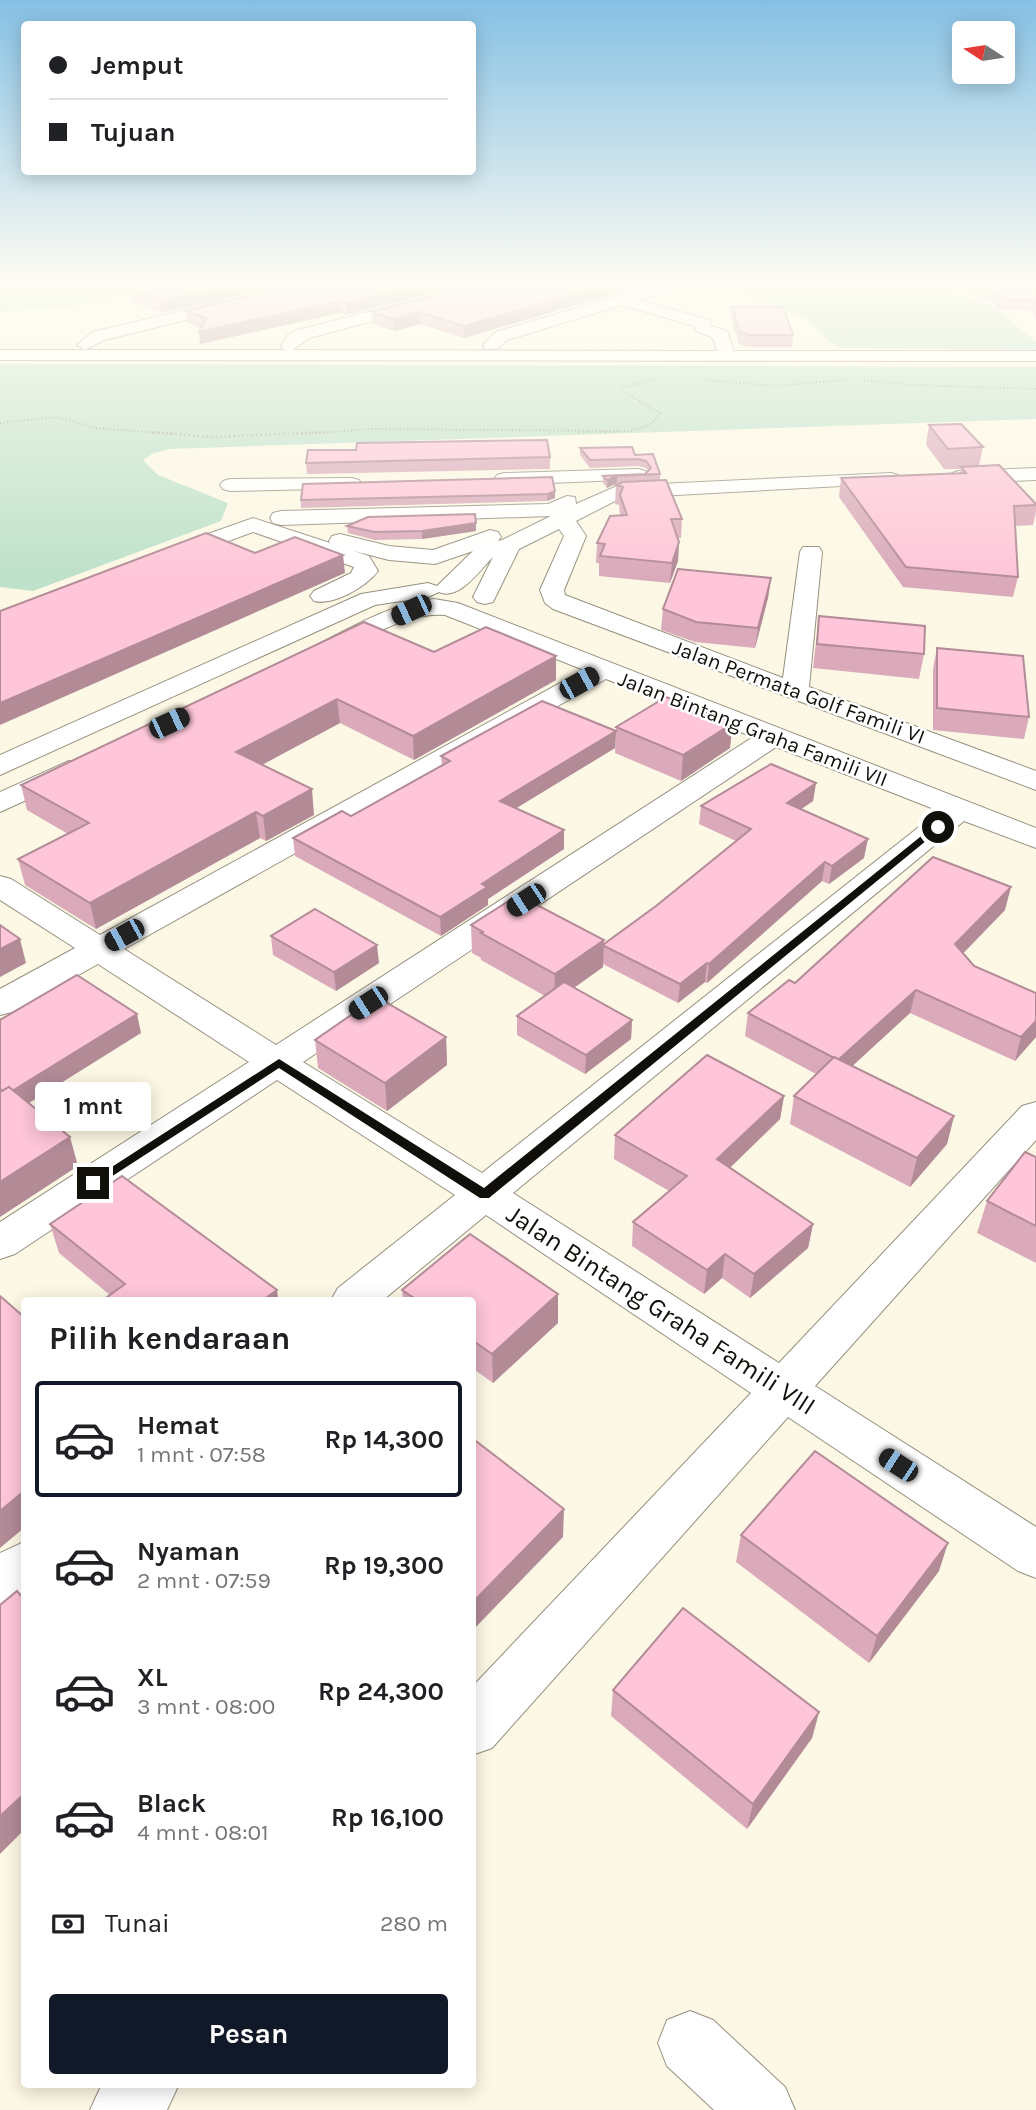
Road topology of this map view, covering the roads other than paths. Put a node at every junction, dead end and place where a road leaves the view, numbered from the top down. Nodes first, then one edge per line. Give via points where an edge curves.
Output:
1 (678, 472) dead end
2 (1036, 474) edge
3 (618, 476) junction
4 (940, 477) edge
5 (912, 478) edge
6 (480, 480) edge
7 (370, 483) edge
8 (230, 485) dead end
9 (314, 485) junction
10 (558, 514) junction
11 (281, 518) junction
12 (510, 545) junction
13 (811, 552) dead end
14 (435, 557) junction
15 (142, 566) edge
16 (448, 588) junction
17 (485, 597) junction
18 (312, 656) edge
19 (603, 670) junction
20 (795, 691) junction
21 (772, 737) junction
22 (0, 745) edge
23 (87, 762) edge
24 (0, 765) edge
25 (1036, 780) edge
26 (0, 803) edge
27 (959, 810) junction
28 (1036, 813) edge
29 (1036, 839) edge
30 (0, 886) edge
31 (100, 948) junction
32 (0, 1004) edge
33 (279, 1063) junction
34 (1036, 1115) edge
35 (484, 1194) junction
36 (0, 1243) edge
37 (357, 1297) edge
38 (783, 1389) junction
39 (1036, 1555) edge
40 (21, 1567) edge
41 (0, 1584) edge
42 (476, 1724) edge
43 (690, 2043) dead end
44 (142, 2088) edge
45 (123, 2110) edge
46 (762, 2110) edge

1 - 3 street
2 - 4 street
3 - 6 street
3 - 10 street
5 - 10 street via 638,489
7 - 9 street
8 - 9 street
9 - 11 street via 261,510
10 - 11 street
10 - 12 street
10 - 14 street
10 - 20 street, Jalan Permata Golf Famili VI via 575,536 552,598
11 - 14 street via 363,548
12 - 16 street via 486,551
12 - 17 street
13 - 20 street
14 - 16 street
15 - 22 street via 253,525 361,561 366,571
16 - 17 street
16 - 18 street
16 - 19 street, Jalan Bintang Graha Famili VII via 449,608
16 - 24 street via 369,599
17 - 28 street
19 - 21 street, Jalan Bintang Graha Famili VII
19 - 31 street
20 - 25 street, Jalan Permata Golf Famili VI
21 - 27 street, Jalan Bintang Graha Famili VII
21 - 33 street
23 - 26 street
27 - 29 street, Jalan Bintang Graha Famili VII
27 - 35 street
30 - 31 street, Jalan Bintang Graha Famili VIII
31 - 32 street
31 - 33 street, Jalan Bintang Graha Famili VIII
33 - 35 street, Jalan Bintang Graha Famili VIII
33 - 36 street
34 - 38 street
35 - 37 street
35 - 38 street, Jalan Bintang Graha Famili VIII
38 - 39 street, Jalan Bintang Graha Famili VIII
38 - 42 street
40 - 41 street
43 - 46 street
44 - 45 street

